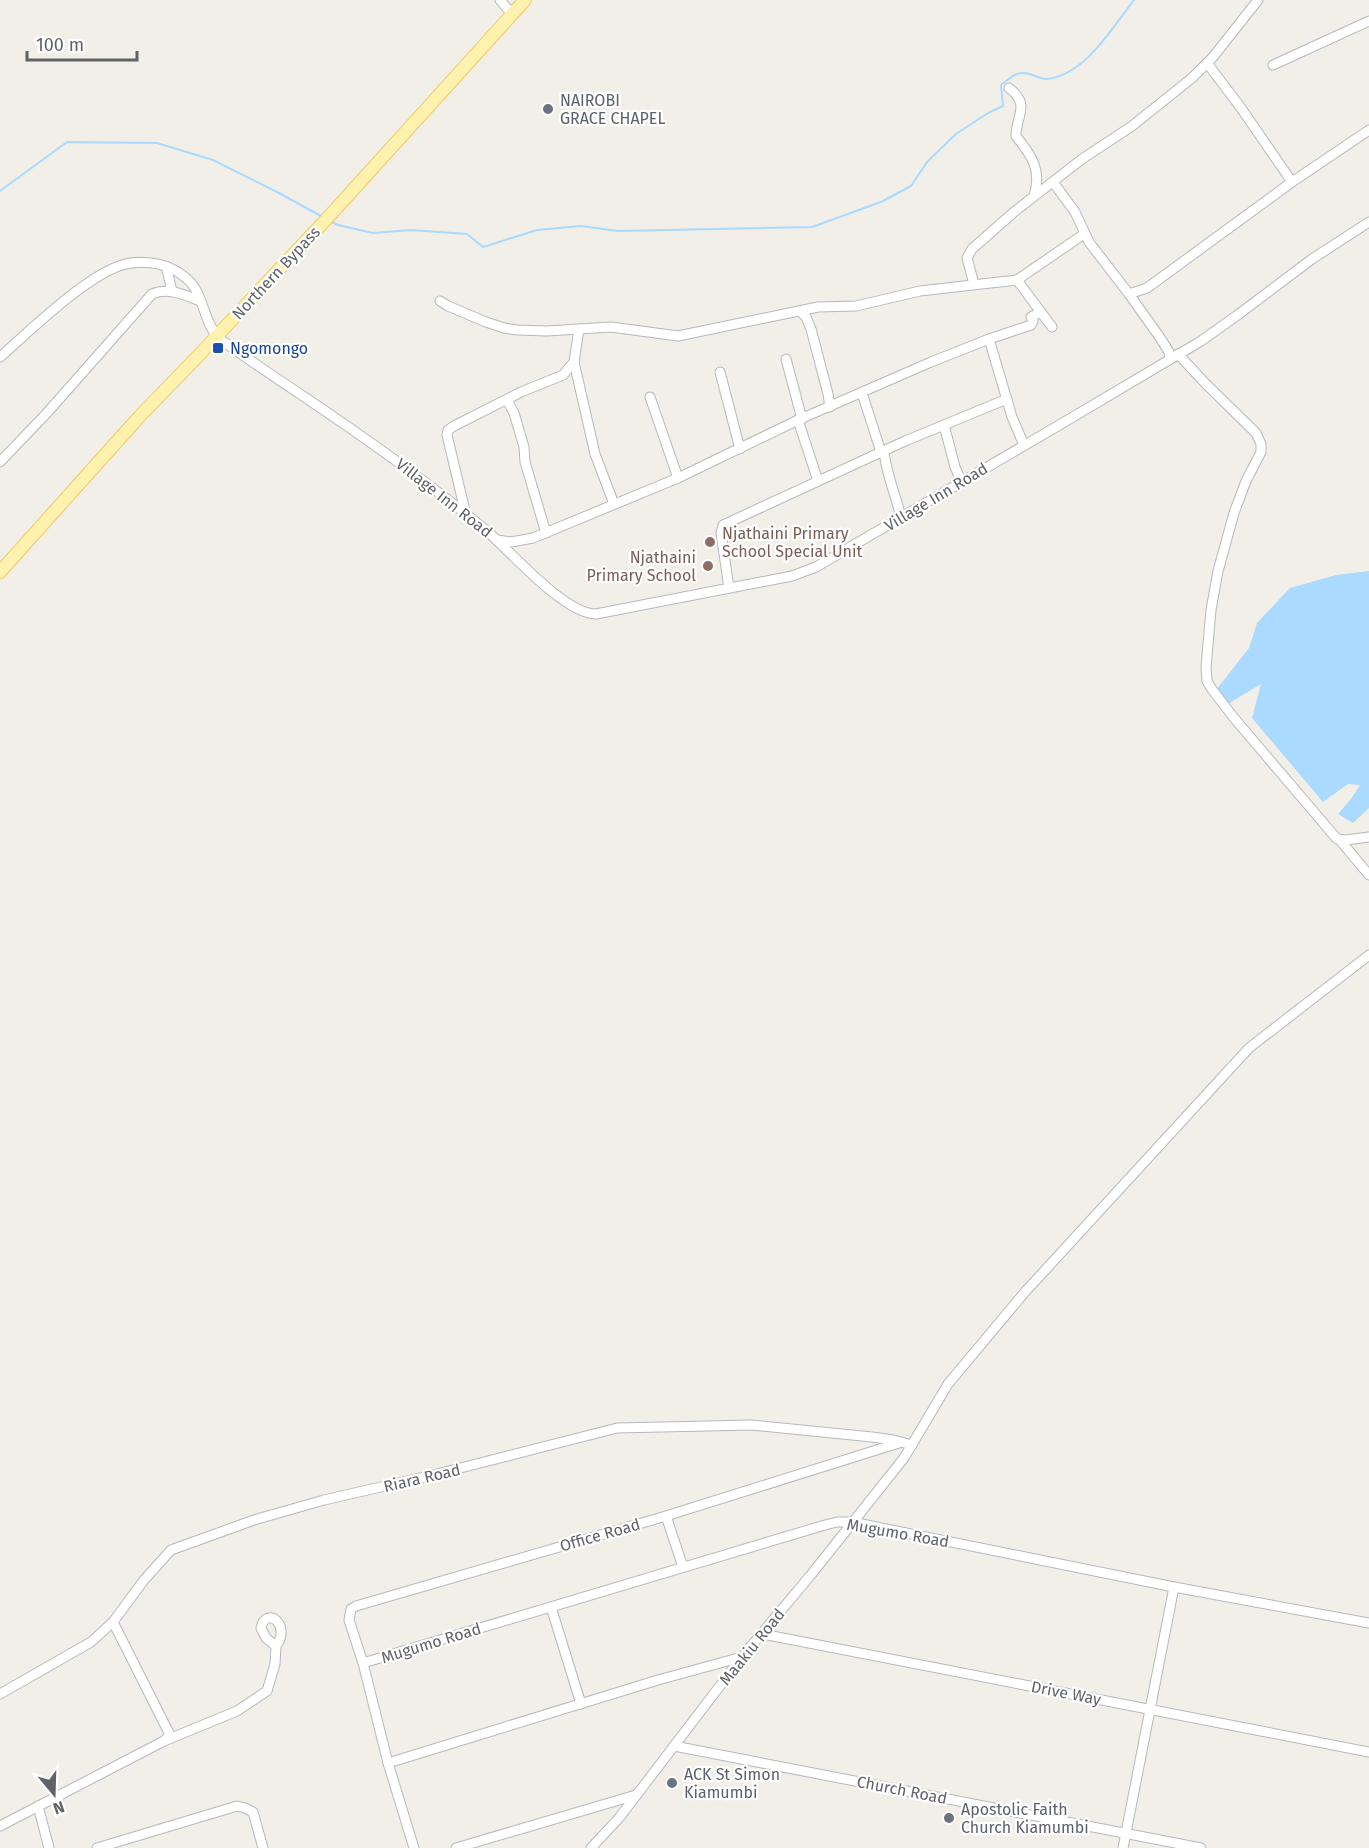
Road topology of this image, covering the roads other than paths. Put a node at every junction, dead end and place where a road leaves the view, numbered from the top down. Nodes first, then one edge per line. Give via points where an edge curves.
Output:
1 (500, 0) edge
2 (525, 0) edge
3 (1258, 0) edge
4 (512, 14) junction
5 (1369, 21) edge
6 (1207, 63) junction
7 (1273, 65) dead end
8 (1009, 88) dead end
9 (1369, 130) edge
10 (1053, 182) junction
11 (1292, 182) junction
12 (1034, 196) junction
13 (1369, 222) edge
14 (1084, 234) junction
15 (166, 266) junction
16 (1017, 280) junction
17 (974, 284) junction
18 (172, 291) junction
19 (1129, 294) junction
20 (200, 301) junction
21 (440, 301) dead end
22 (800, 310) junction
23 (1041, 312) junction
24 (1052, 327) dead end
25 (579, 329) junction
26 (217, 337) junction
27 (989, 339) junction
28 (1174, 356) junction
29 (0, 357) edge
30 (786, 359) dead end
31 (574, 362) junction
32 (720, 372) dead end
33 (862, 393) junction
34 (650, 397) dead end
35 (1007, 399) junction
36 (507, 400) junction
37 (830, 407) junction
38 (800, 420) junction
39 (944, 425) junction
40 (1024, 445) junction
41 (740, 449) junction
42 (884, 451) junction
43 (0, 462) edge
44 (678, 478) junction
45 (818, 481) junction
46 (962, 483) junction
47 (614, 504) junction
48 (466, 515) junction
49 (901, 518) junction
50 (546, 533) junction
51 (496, 540) junction
52 (0, 572) edge
53 (729, 588) junction
54 (1369, 837) edge
55 (1338, 839) junction
56 (1369, 874) edge
57 (1369, 955) edge
58 (907, 1444) junction
59 (666, 1516) junction
60 (852, 1522) junction
61 (683, 1567) junction
62 (1174, 1587) junction
63 (551, 1607) junction
64 (113, 1622) junction
65 (1369, 1623) edge
66 (762, 1634) junction
67 (276, 1646) dead end
68 (742, 1657) junction
69 (366, 1663) junction
70 (0, 1694) edge
71 (581, 1704) junction
72 (1149, 1710) junction
73 (164, 1741) junction
74 (674, 1746) junction
75 (1369, 1752) edge
76 (388, 1763) junction
77 (636, 1795) junction
78 (38, 1806) junction
79 (0, 1826) edge
80 (1125, 1833) junction
81 (49, 1848) edge
82 (97, 1848) edge
83 (263, 1848) edge
84 (414, 1848) edge
85 (456, 1848) edge
86 (591, 1848) edge
87 (1123, 1848) edge
88 (1201, 1848) edge

1 - 4 street
2 - 4 main road, Northern Bypass
3 - 6 street
4 - 26 main road, Northern Bypass
5 - 7 street
6 - 10 street via 1146,115
6 - 11 street
8 - 12 street via 1021,104 1016,136 1037,171
9 - 11 street
10 - 12 street
10 - 14 street via 1075,212
11 - 19 street via 1147,288
12 - 17 street via 972,249 967,258
13 - 28 street, Village Inn Road
14 - 16 street
14 - 19 street
15 - 18 street
15 - 20 street via 187,278
15 - 29 street via 130,263 88,282
16 - 17 street
16 - 23 street
17 - 22 street via 907,293 856,306
18 - 20 street
18 - 43 street via 148,297
19 - 28 street
20 - 26 street
21 - 25 street via 504,328
22 - 25 street via 678,336 611,327
22 - 37 street via 811,329
23 - 24 street
23 - 27 street via 1031,317 1030,325
25 - 31 street
26 - 48 street, Village Inn Road via 390,456
26 - 52 main road, Northern Bypass via 139,417
27 - 33 street
27 - 35 street
28 - 40 street, Village Inn Road
28 - 55 street via 1256,433 1261,444 1234,513 1214,589 1206,667 1210,688
30 - 38 street
31 - 36 street via 563,375
31 - 47 street via 595,454
32 - 41 street
33 - 37 street
33 - 42 street via 880,449
34 - 44 street
35 - 39 street
35 - 40 street
36 - 48 street via 448,430
36 - 50 street via 524,447
37 - 38 street
38 - 41 street
38 - 45 street
39 - 42 street
39 - 46 street
40 - 46 street, Village Inn Road
41 - 44 street
42 - 45 street
42 - 49 street
44 - 47 street
45 - 53 street via 723,525
46 - 49 street, Village Inn Road
47 - 50 street
48 - 51 street, Village Inn Road
49 - 53 street, Village Inn Road via 804,572
50 - 51 street via 524,541
51 - 53 street, Village Inn Road via 543,583 584,613 596,614
54 - 55 street
55 - 56 street
57 - 58 street, Maakiu Road via 1249,1048 1198,1101 959,1369
58 - 59 street, Office Road
58 - 60 street, Maakiu Road via 904,1458
58 - 64 street, Riara Road via 844,1433 751,1425 606,1431 324,1500 177,1547 144,1580
59 - 61 street
59 - 69 street, Office Road via 356,1606 351,1609 349,1620
60 - 61 street, Mugumo Road via 825,1525
60 - 62 street, Mugumo Road
60 - 66 street, Maakiu Road
61 - 63 street, Mugumo Road
62 - 65 street, Mugumo Road
62 - 72 street
63 - 69 street, Mugumo Road
63 - 71 street
64 - 70 street, Riara Road via 91,1642
64 - 73 street via 169,1733
66 - 68 street, Maakiu Road
66 - 72 street, Drive Way
67 - 73 street via 267,1691 237,1711
68 - 71 street
68 - 74 street, Maakiu Road
69 - 76 street, Office Road
71 - 76 street
72 - 75 street, Drive Way
72 - 80 street
73 - 78 street
74 - 77 street, Maakiu Road
74 - 80 street, Church Road
76 - 84 street, Office Road
77 - 85 street
77 - 86 street, Maakiu Road
78 - 79 street
78 - 81 street
80 - 87 street
80 - 88 street, Church Road
82 - 83 street via 237,1806 253,1812

